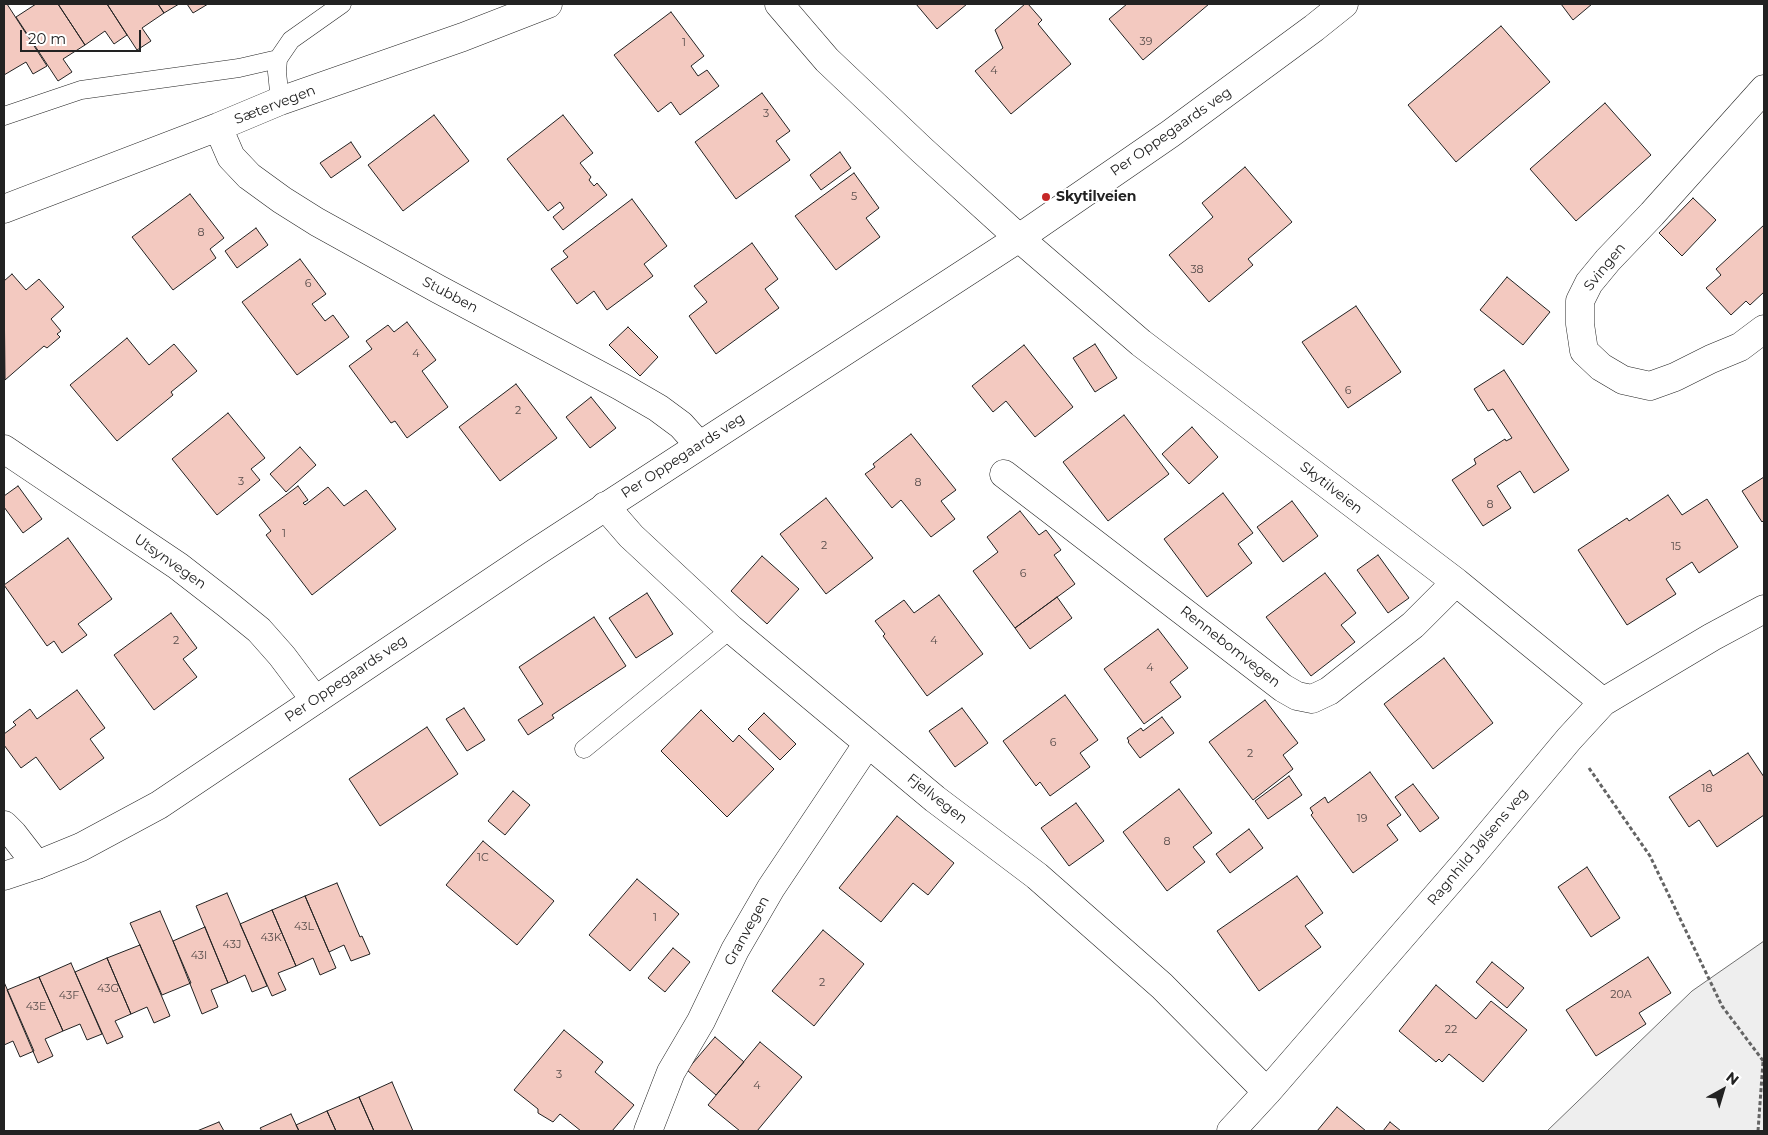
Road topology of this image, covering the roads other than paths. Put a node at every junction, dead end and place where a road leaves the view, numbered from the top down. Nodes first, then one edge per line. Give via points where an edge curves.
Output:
1 (342, 4) edge
2 (548, 4) edge
3 (779, 4) edge
4 (1344, 4) edge
5 (278, 59) junction
6 (1764, 89) edge
7 (280, 101) junction
8 (4, 116) edge
9 (218, 127) junction
10 (4, 209) edge
11 (1019, 238) junction
12 (1764, 329) edge
13 (699, 445) junction
14 (4, 449) edge
15 (1004, 474) dead end
16 (605, 506) junction
17 (1456, 582) junction
18 (1764, 609) edge
19 (731, 629) junction
20 (315, 700) junction
21 (1603, 702) junction
22 (868, 743) junction
23 (584, 749) dead end
24 (4, 825) edge
25 (37, 865) junction
26 (4, 876) edge
27 (1267, 1092) junction
28 (648, 1131) edge
29 (1231, 1131) edge

1 - 5 lane via 291,40
2 - 7 street, Sætervegen
3 - 11 street, Skytilveien via 827,60
4 - 11 street, Per Oppegaards veg via 1170,134
5 - 7 lane
5 - 8 lane via 239,68 81,90
6 - 12 street, Svingen via 1608,260 1589,283 1580,301 1584,352 1623,380 1650,386 1740,347
7 - 9 street, Sætervegen
9 - 10 street, Sætervegen
9 - 13 street, Stubben via 230,157 249,176 282,200 651,404 681,425
11 - 13 street, Per Oppegaards veg
11 - 17 street, Skytilveien via 1141,343
13 - 16 street, Per Oppegaards veg
14 - 20 street, Utsynvegen via 178,566 228,604 282,656
15 - 17 street, Rennebomvegen via 1297,696 1312,699 1329,691 1413,625
16 - 19 street, Fjellvegen via 631,536
16 - 20 street, Per Oppegaards veg
17 - 21 street, Skytilveien
18 - 21 street, Ragnhild Jølsens veg
19 - 22 street, Fjellvegen
19 - 23 lane
20 - 25 street, Per Oppegaards veg via 159,805 81,847
21 - 27 street, Ragnhild Jølsens veg
22 - 27 street, Fjellvegen via 935,799 1037,876 1162,986
22 - 28 street, Granvegen via 771,888 740,942 672,1072
24 - 25 street
25 - 26 street, Per Oppegaards veg
27 - 29 street, Ragnhild Jølsens veg

